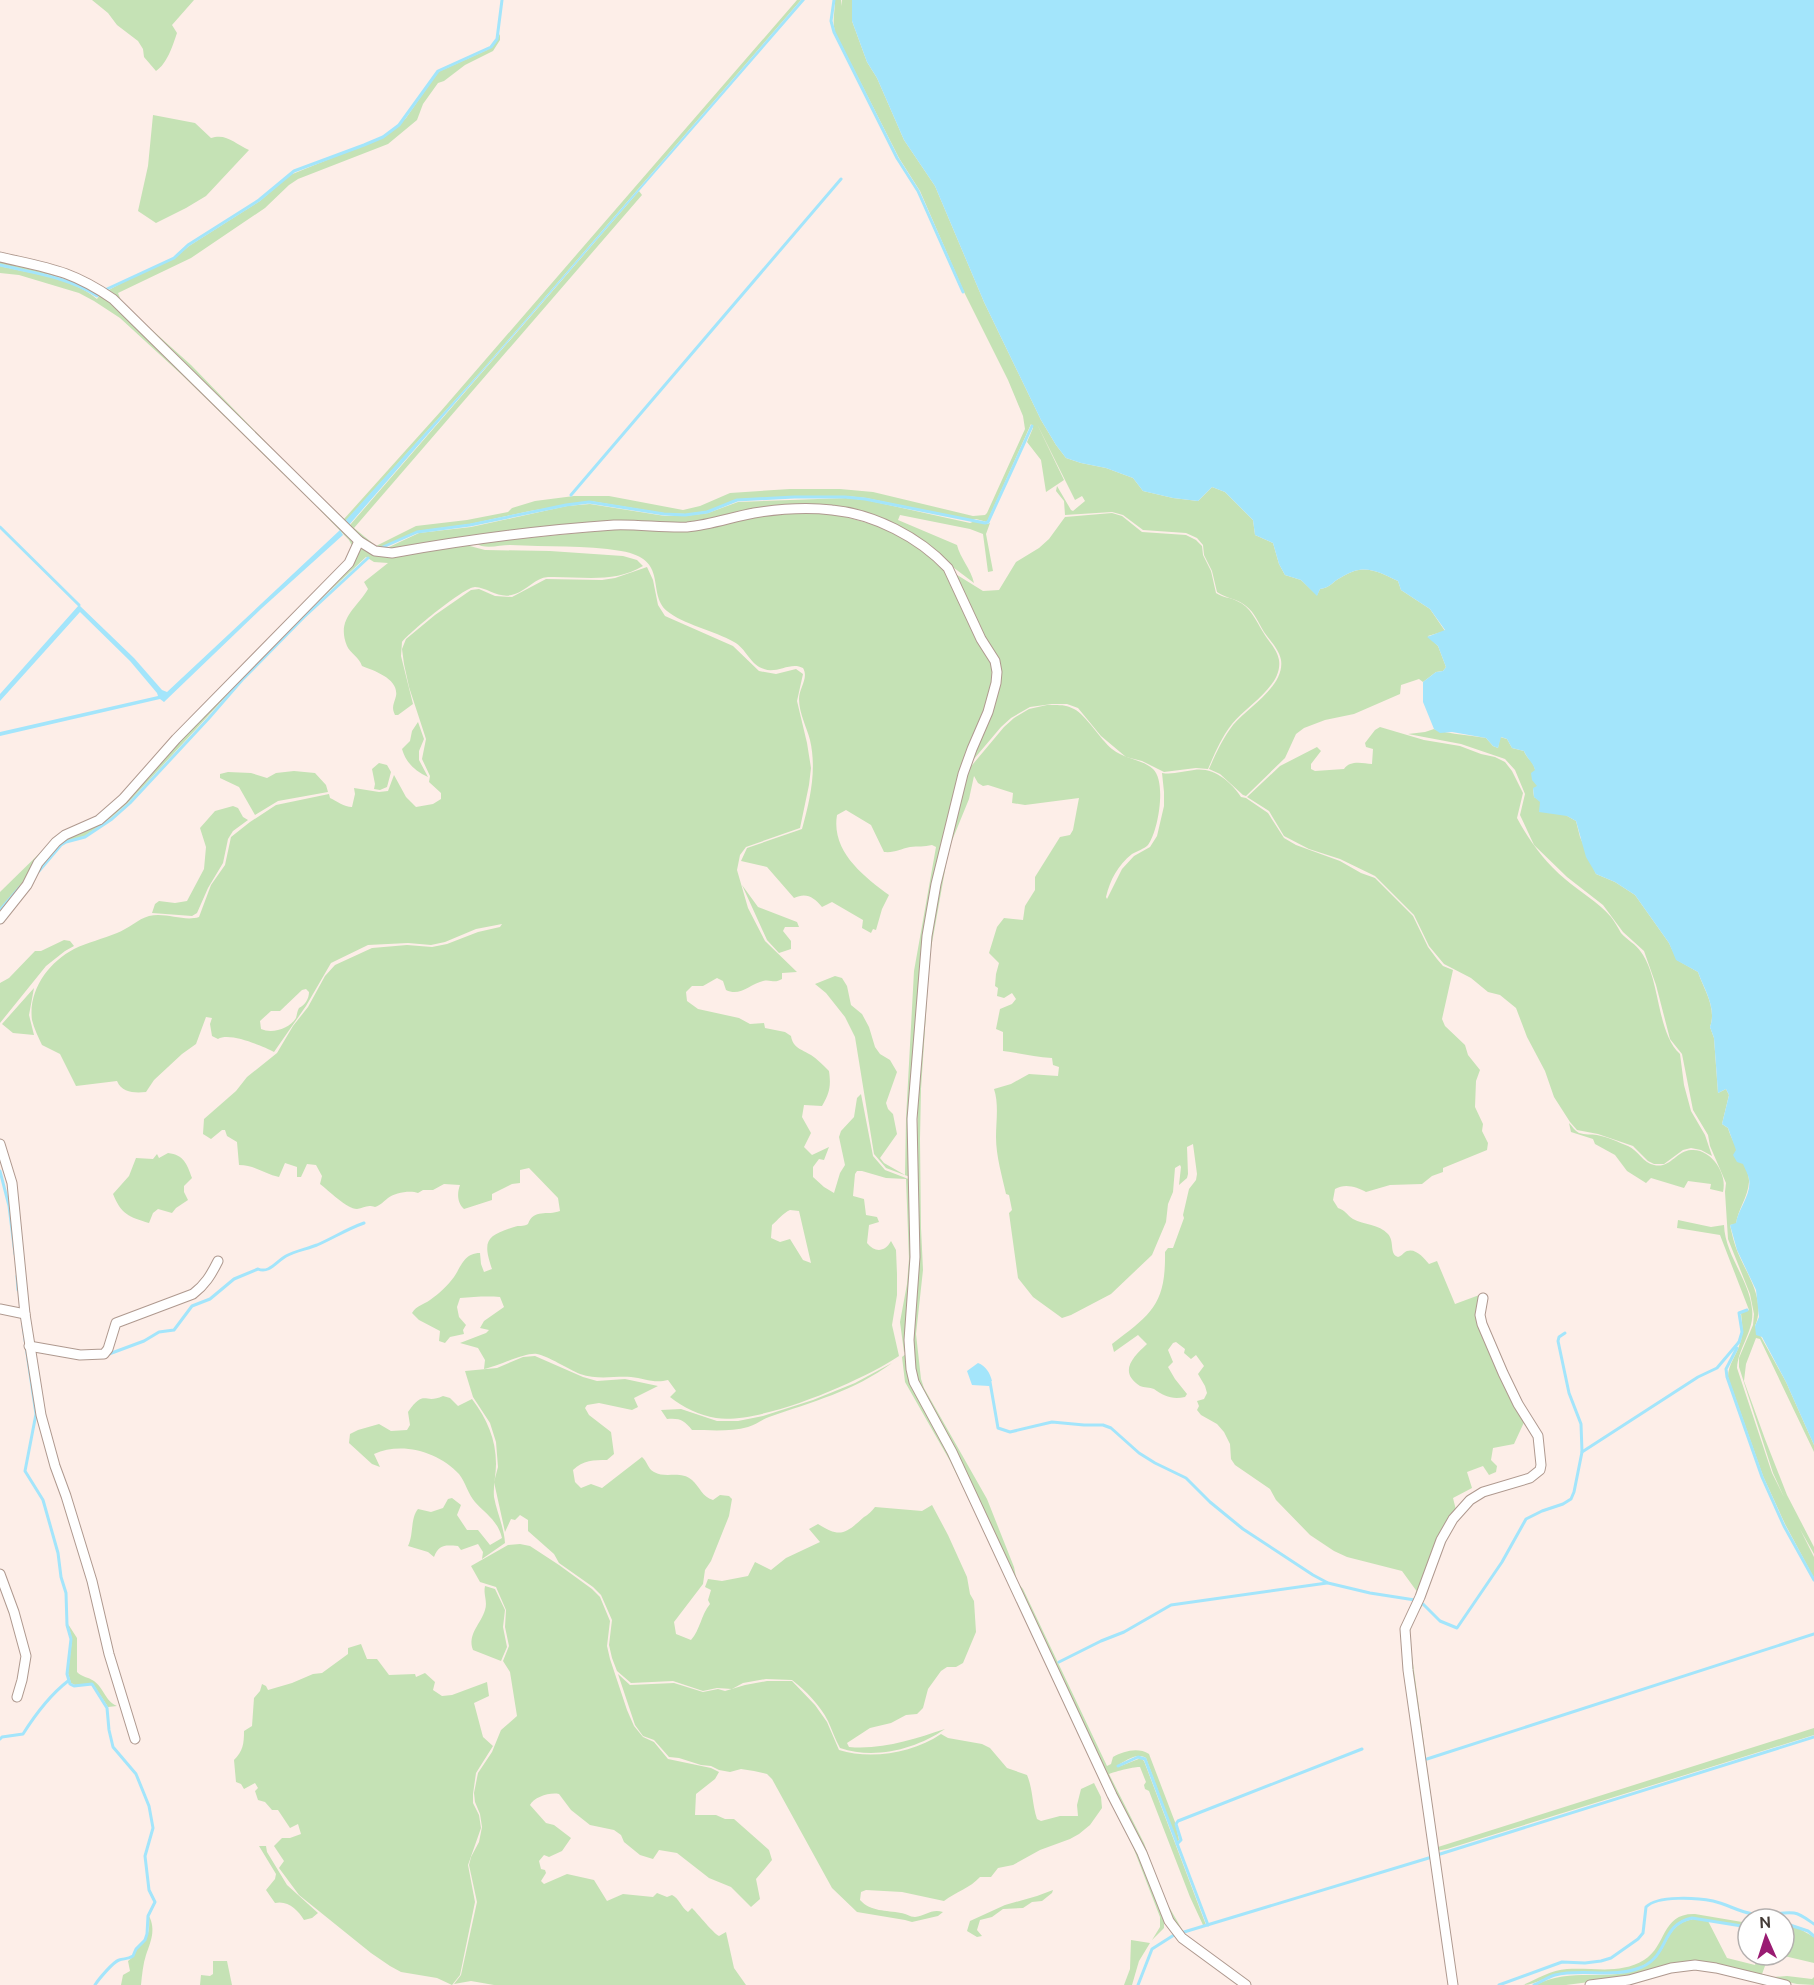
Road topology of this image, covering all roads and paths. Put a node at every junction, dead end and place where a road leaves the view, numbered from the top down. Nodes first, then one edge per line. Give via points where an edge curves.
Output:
1 (0, 257) edge
2 (359, 542) junction
3 (0, 919) edge
4 (0, 1144) edge
5 (218, 1261) dead end
6 (1483, 1298) dead end
7 (0, 1309) edge
8 (25, 1314) junction
9 (29, 1346) junction
10 (0, 1574) edge
11 (17, 1697) dead end
12 (135, 1739) dead end
13 (1246, 1985) edge
14 (1453, 1985) edge
15 (1590, 1985) edge
16 (1786, 1985) edge

1 - 2 street via 69,273 113,299
2 - 3 street via 349,563 176,739 123,799 99,820 56,842
2 - 13 street via 375,551 392,553 514,535 615,525 685,527 755,513 823,509 853,514 892,528 917,542 948,568 997,672 988,712 963,774 927,936 912,1119 915,1257 909,1340 911,1369 1142,1853 1169,1921 1182,1938
4 - 8 street via 12,1183
5 - 9 street via 203,1286 193,1294 116,1323 104,1354 80,1355
6 - 14 street via 1482,1323 1518,1404 1538,1436 1541,1465 1530,1478 1483,1492 1459,1511 1441,1540 1405,1629
7 - 8 street
8 - 9 street
9 - 12 street via 46,1436 92,1581
10 - 11 street via 26,1656
15 - 16 street via 1705,1965

